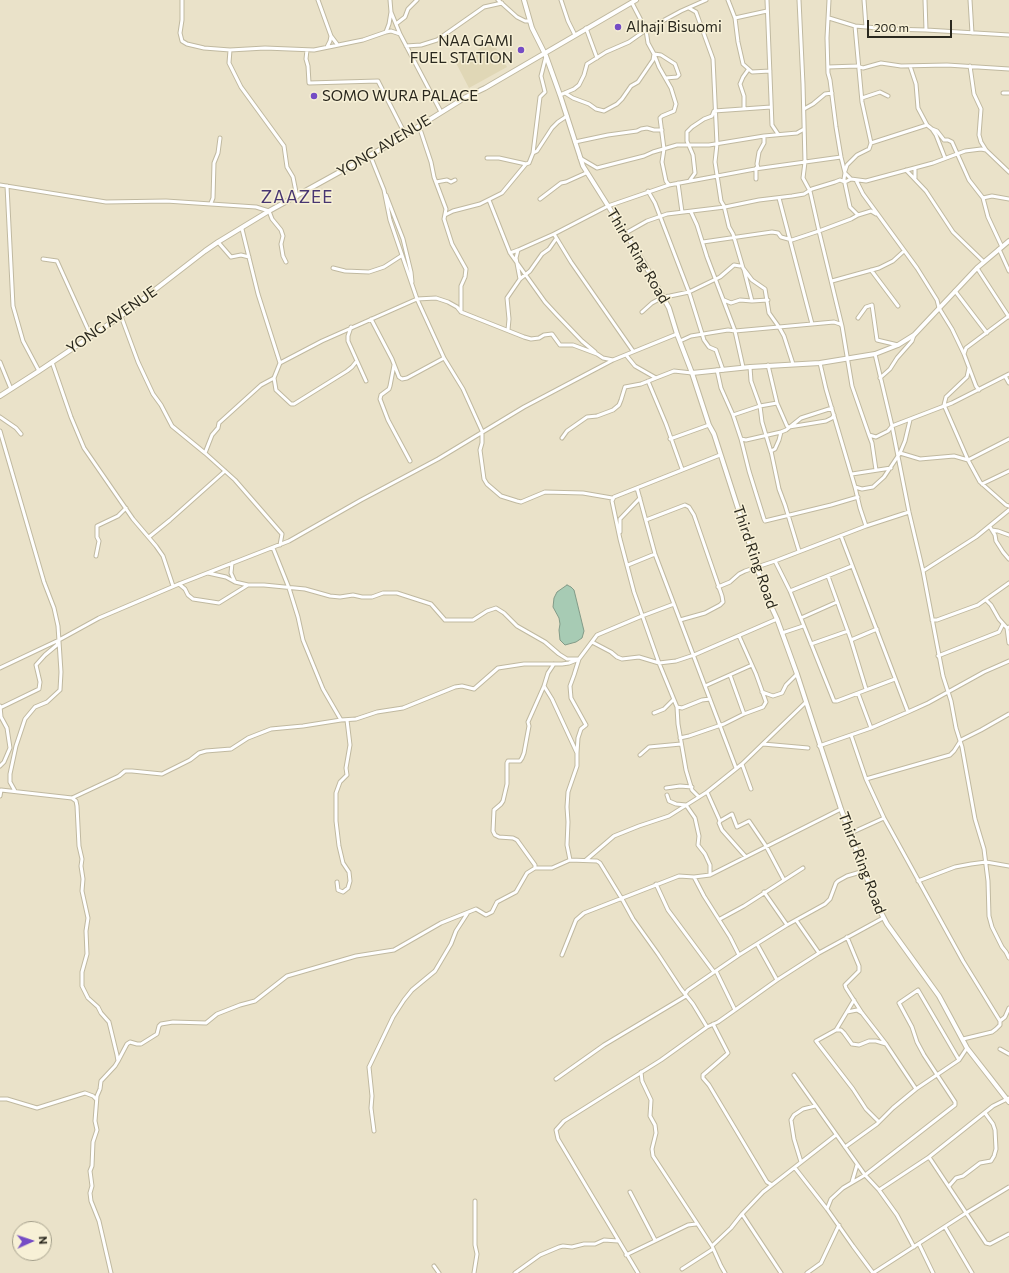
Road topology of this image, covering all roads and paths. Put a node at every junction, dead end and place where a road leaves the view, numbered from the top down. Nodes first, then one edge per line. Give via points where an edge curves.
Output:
1 (182, 0) edge
2 (318, 0) edge
3 (390, 0) edge
4 (417, 0) edge
5 (498, 0) edge
6 (524, 0) edge
7 (561, 0) edge
8 (706, 0) edge
9 (728, 0) edge
10 (767, 0) edge
11 (799, 0) edge
12 (829, 0) edge
13 (864, 0) edge
14 (925, 0) edge
15 (970, 0) edge
16 (634, 1) edge
17 (502, 3) junction
18 (698, 4) junction
19 (689, 8) junction
20 (767, 11) junction
21 (391, 12) junction
22 (696, 12) junction
23 (735, 18) junction
24 (828, 18) junction
25 (530, 21) junction
26 (396, 24) junction
27 (855, 26) junction
28 (866, 27) junction
29 (586, 28) junction
30 (646, 30) junction
31 (926, 30) junction
32 (386, 32) junction
33 (972, 33) junction
34 (400, 34) junction
35 (575, 35) junction
36 (1009, 35) edge
37 (330, 36) junction
38 (337, 44) junction
39 (406, 46) junction
40 (326, 48) junction
41 (230, 50) junction
42 (307, 50) junction
43 (654, 54) junction
44 (545, 55) junction
45 (598, 58) junction
46 (910, 66) junction
47 (970, 66) junction
48 (858, 67) junction
49 (828, 68) junction
50 (1009, 69) edge
51 (748, 70) junction
52 (770, 71) junction
53 (666, 78) junction
54 (565, 93) junction
55 (832, 93) junction
56 (1003, 93) dead end
57 (1009, 93) edge
58 (560, 95) junction
59 (888, 96) dead end
60 (862, 98) junction
61 (771, 107) junction
62 (744, 108) junction
63 (804, 109) junction
64 (714, 111) junction
65 (441, 112) junction
66 (567, 116) junction
67 (927, 125) junction
68 (419, 126) junction
69 (804, 129) junction
70 (932, 129) junction
71 (662, 130) junction
72 (796, 133) junction
73 (405, 134) junction
74 (778, 134) junction
75 (764, 136) junction
76 (220, 138) dead end
77 (804, 139) junction
78 (575, 142) junction
79 (871, 143) junction
80 (717, 144) junction
81 (689, 146) junction
82 (664, 149) junction
83 (986, 150) junction
84 (533, 153) junction
85 (957, 154) junction
86 (370, 155) junction
87 (841, 157) junction
88 (487, 158) dead end
89 (580, 158) junction
90 (945, 158) junction
91 (805, 162) junction
92 (526, 164) junction
93 (757, 168) junction
94 (915, 168) junction
95 (906, 170) junction
96 (845, 172) junction
97 (1009, 172) edge
98 (586, 173) junction
99 (717, 176) junction
100 (756, 178) dead end
101 (915, 178) junction
102 (852, 179) junction
103 (455, 180) dead end
104 (690, 180) junction
105 (856, 180) junction
106 (436, 182) junction
107 (845, 182) junction
108 (678, 183) junction
109 (0, 185) edge
110 (669, 185) junction
111 (7, 186) junction
112 (384, 190) junction
113 (810, 191) junction
114 (648, 192) junction
115 (297, 197) junction
116 (213, 198) junction
117 (779, 198) junction
118 (983, 198) junction
119 (1009, 199) edge
120 (489, 200) junction
121 (540, 200) dead end
122 (211, 203) junction
123 (219, 204) junction
124 (608, 206) junction
125 (872, 206) junction
126 (725, 207) junction
127 (269, 211) junction
128 (871, 211) junction
129 (682, 212) junction
130 (690, 212) junction
131 (878, 214) junction
132 (446, 215) junction
133 (858, 215) junction
134 (660, 217) junction
135 (242, 228) junction
136 (818, 231) junction
137 (554, 234) junction
138 (624, 234) junction
139 (734, 238) junction
140 (556, 239) junction
141 (789, 239) junction
142 (1009, 241) edge
143 (218, 242) junction
144 (703, 242) junction
145 (1000, 248) junction
146 (518, 250) junction
147 (904, 252) junction
148 (510, 253) junction
149 (401, 256) junction
150 (249, 257) junction
151 (43, 259) dead end
152 (516, 260) junction
153 (286, 262) dead end
154 (984, 262) junction
155 (743, 266) junction
156 (333, 268) dead end
157 (977, 268) junction
158 (871, 270) junction
159 (1009, 271) edge
160 (526, 275) junction
161 (520, 279) junction
162 (715, 279) junction
163 (832, 281) junction
164 (413, 288) junction
165 (955, 291) junction
166 (689, 292) junction
167 (663, 296) junction
168 (417, 298) junction
169 (724, 300) junction
170 (768, 300) junction
171 (752, 301) junction
172 (898, 306) dead end
173 (939, 308) junction
174 (461, 312) junction
175 (642, 312) dead end
176 (121, 316) junction
177 (1009, 316) edge
178 (858, 318) dead end
179 (371, 319) junction
180 (812, 324) junction
181 (842, 326) junction
182 (352, 327) junction
183 (779, 327) junction
184 (508, 330) junction
185 (735, 331) junction
186 (987, 333) junction
187 (677, 334) junction
188 (702, 334) junction
189 (914, 335) junction
190 (91, 336) junction
191 (680, 341) junction
192 (898, 345) junction
193 (633, 351) junction
194 (598, 354) junction
195 (875, 354) junction
196 (964, 354) junction
197 (626, 356) junction
198 (444, 358) junction
199 (847, 359) junction
200 (613, 360) junction
201 (0, 362) edge
202 (52, 362) junction
203 (356, 362) junction
204 (280, 363) junction
205 (820, 363) junction
206 (793, 364) junction
207 (394, 365) junction
208 (768, 366) junction
209 (743, 367) junction
210 (750, 367) junction
211 (969, 368) junction
212 (717, 370) junction
213 (723, 370) junction
214 (39, 371) junction
215 (692, 372) junction
216 (1007, 375) edge
217 (274, 378) junction
218 (656, 378) junction
219 (880, 378) junction
220 (366, 381) dead end
221 (648, 381) junction
222 (1009, 384) edge
223 (11, 389) junction
224 (978, 390) junction
225 (0, 396) edge
226 (777, 403) junction
227 (760, 406) junction
228 (944, 406) junction
229 (832, 408) junction
230 (733, 415) junction
231 (834, 415) junction
232 (0, 417) edge
233 (910, 420) junction
234 (709, 425) junction
235 (892, 426) junction
236 (789, 427) junction
237 (0, 431) edge
238 (482, 431) junction
239 (781, 432) junction
240 (21, 434) dead end
241 (767, 435) junction
242 (869, 435) junction
243 (562, 438) dead end
244 (670, 439) junction
245 (741, 439) junction
246 (1009, 439) edge
247 (746, 440) junction
248 (742, 445) junction
249 (205, 453) junction
250 (771, 454) junction
251 (720, 455) junction
252 (899, 455) junction
253 (968, 460) junction
254 (410, 461) dead end
255 (891, 468) junction
256 (682, 469) junction
257 (876, 470) junction
258 (225, 471) junction
259 (1009, 471) edge
260 (852, 474) junction
261 (982, 484) junction
262 (856, 487) junction
263 (637, 488) junction
264 (858, 497) junction
265 (612, 498) junction
266 (640, 498) junction
267 (1009, 506) edge
268 (126, 508) junction
269 (1009, 510) edge
270 (909, 512) junction
271 (789, 516) junction
272 (646, 520) junction
273 (866, 526) junction
274 (991, 528) junction
275 (1009, 535) edge
276 (841, 536) junction
277 (149, 537) junction
278 (620, 539) junction
279 (280, 545) junction
280 (272, 548) junction
281 (799, 551) junction
282 (656, 554) junction
283 (96, 556) dead end
284 (1009, 559) edge
285 (775, 561) junction
286 (232, 563) junction
287 (628, 565) junction
288 (852, 566) junction
289 (756, 567) junction
290 (923, 571) junction
291 (208, 573) junction
292 (828, 576) junction
293 (235, 582) junction
294 (1009, 583) edge
295 (178, 584) junction
296 (173, 586) junction
297 (248, 586) junction
298 (718, 587) junction
299 (289, 588) junction
300 (790, 591) junction
301 (986, 600) junction
302 (837, 602) junction
303 (674, 604) junction
304 (642, 616) junction
305 (801, 618) junction
306 (680, 620) junction
307 (777, 620) junction
308 (932, 620) junction
309 (1003, 624) junction
310 (803, 626) junction
311 (1008, 628) edge
312 (877, 629) junction
313 (848, 631) junction
314 (782, 633) junction
315 (739, 636) junction
316 (59, 640) junction
317 (851, 640) junction
318 (592, 642) junction
319 (1009, 643) edge
320 (811, 644) junction
321 (694, 655) junction
322 (938, 656) junction
323 (579, 659) junction
324 (1009, 661) edge
325 (659, 663) junction
326 (554, 664) junction
327 (752, 665) junction
328 (0, 668) edge
329 (797, 674) junction
330 (730, 675) junction
331 (896, 679) junction
332 (544, 686) junction
333 (705, 686) junction
334 (866, 689) junction
335 (762, 692) junction
336 (948, 692) junction
337 (858, 693) junction
338 (710, 699) junction
339 (673, 700) junction
340 (806, 702) junction
341 (0, 707) edge
342 (677, 707) junction
343 (908, 712) junction
344 (654, 713) dead end
345 (744, 714) junction
346 (1009, 714) edge
347 (340, 720) junction
348 (347, 720) junction
349 (720, 725) junction
350 (871, 728) junction
351 (851, 735) junction
352 (680, 738) junction
353 (960, 740) junction
354 (681, 744) junction
355 (763, 744) junction
356 (819, 746) junction
357 (808, 748) dead end
358 (577, 753) junction
359 (640, 755) dead end
360 (742, 764) junction
361 (0, 766) edge
362 (736, 768) junction
363 (866, 779) junction
364 (666, 788) dead end
365 (692, 788) junction
366 (751, 789) dead end
367 (1, 790) edge
368 (15, 791) junction
369 (707, 792) junction
370 (667, 795) dead end
371 (0, 796) edge
372 (699, 797) junction
373 (72, 798) junction
374 (686, 805) junction
375 (841, 809) junction
376 (884, 818) junction
377 (720, 821) junction
378 (851, 834) junction
379 (766, 846) junction
380 (746, 857) junction
381 (570, 860) junction
382 (585, 861) junction
383 (986, 862) junction
384 (1009, 866) edge
385 (535, 868) junction
386 (803, 868) dead end
387 (864, 871) junction
388 (710, 875) junction
389 (694, 877) junction
390 (784, 880) junction
391 (918, 881) junction
392 (337, 882) dead end
393 (656, 884) junction
394 (764, 892) junction
395 (622, 899) junction
396 (467, 914) junction
397 (883, 918) junction
398 (720, 919) junction
399 (796, 920) junction
400 (787, 925) junction
401 (847, 937) junction
402 (758, 944) junction
403 (819, 953) junction
404 (562, 955) dead end
405 (739, 955) junction
406 (1009, 958) edge
407 (715, 972) junction
408 (777, 980) junction
409 (686, 995) junction
410 (854, 1000) junction
411 (1009, 1008) edge
412 (735, 1010) junction
413 (847, 1012) junction
414 (862, 1012) junction
415 (1000, 1021) junction
416 (713, 1024) junction
417 (707, 1027) junction
418 (836, 1030) junction
419 (963, 1039) junction
420 (886, 1044) junction
421 (967, 1048) junction
422 (1000, 1049) dead end
423 (1009, 1054) edge
424 (959, 1060) junction
425 (118, 1061) junction
426 (641, 1072) junction
427 (794, 1075) dead end
428 (938, 1075) junction
429 (556, 1079) dead end
430 (916, 1089) junction
431 (0, 1099) edge
432 (96, 1099) junction
433 (1008, 1100) edge
434 (815, 1106) junction
435 (985, 1113) junction
436 (879, 1122) junction
437 (374, 1131) dead end
438 (836, 1135) junction
439 (845, 1147) junction
440 (930, 1157) junction
441 (801, 1162) junction
442 (858, 1165) junction
443 (795, 1168) junction
444 (865, 1175) junction
445 (852, 1182) junction
446 (772, 1185) junction
447 (949, 1186) junction
448 (1009, 1187) edge
449 (879, 1190) junction
450 (630, 1192) dead end
451 (475, 1201) dead end
452 (827, 1209) junction
453 (966, 1213) junction
454 (742, 1214) junction
455 (696, 1224) junction
456 (839, 1225) junction
457 (945, 1227) junction
458 (1009, 1234) edge
459 (655, 1240) junction
460 (618, 1241) junction
461 (919, 1244) junction
462 (914, 1247) junction
463 (712, 1248) junction
464 (626, 1255) junction
465 (434, 1266) dead end
466 (682, 1269) dead end
467 (111, 1273) edge
468 (439, 1273) edge
469 (474, 1273) edge
470 (514, 1273) edge
471 (638, 1273) edge
472 (725, 1273) edge
473 (781, 1273) edge
474 (807, 1273) edge
475 (873, 1273) edge
476 (933, 1273) edge
477 (972, 1273) edge

1 - 41 street via 182,41 204,48
2 - 37 street
3 - 21 street
4 - 26 street via 408,9 405,17
5 - 17 street
6 - 25 street, Third Ring Road
7 - 35 street
8 - 18 street
9 - 23 street
10 - 20 street
11 - 63 street
12 - 24 street
13 - 28 street
14 - 31 street
15 - 33 street
16 - 29 street, YONG AVENUE
16 - 30 street
17 - 25 street via 517,17
17 - 39 street via 484,7 437,40
18 - 19 street
18 - 22 street
19 - 22 street
19 - 30 street
20 - 23 street
20 - 52 street
21 - 26 street
21 - 32 street
22 - 64 street via 713,59
23 - 51 street via 743,64
24 - 27 street
24 - 49 street
25 - 44 street, Third Ring Road
26 - 34 street
27 - 28 street
27 - 48 street
28 - 31 street
29 - 35 street, YONG AVENUE
29 - 45 street
30 - 43 street via 648,44
30 - 45 street
31 - 33 street
32 - 34 street
32 - 38 street via 362,40
33 - 36 street
34 - 39 street
35 - 44 street, YONG AVENUE
37 - 38 street
37 - 40 street
38 - 40 street
39 - 65 street
40 - 42 street
41 - 42 street
41 - 115 street via 230,63 241,87 284,146 287,167 293,177
42 - 73 street via 309,83 378,81
43 - 53 street
43 - 53 street via 661,55 675,64 679,75
43 - 54 street via 638,82 631,86 617,104 604,111
44 - 58 street, Third Ring Road
44 - 65 street, YONG AVENUE
44 - 84 street via 541,76 544,92 540,97
45 - 54 street via 587,64 579,85
46 - 47 street
46 - 48 street via 881,63
46 - 67 street via 916,84 918,108
47 - 50 street
47 - 83 street via 974,94 981,109 979,135
48 - 49 street
48 - 60 street
49 - 55 street
51 - 52 street
51 - 62 street via 740,84
52 - 61 street
53 - 71 street via 676,106 674,111 661,116
54 - 58 street
55 - 63 street via 826,94
55 - 87 street
56 - 57 street
58 - 66 street, Third Ring Road
59 - 60 street via 880,92
60 - 79 street
61 - 62 street
61 - 74 street via 772,125
62 - 64 street
63 - 69 street
64 - 80 street
64 - 81 street via 712,116 687,132
65 - 68 street, YONG AVENUE
66 - 78 street, Third Ring Road
66 - 84 street via 558,122
67 - 70 street
67 - 79 street
68 - 73 street, YONG AVENUE
68 - 106 street
69 - 72 street
69 - 77 street
70 - 85 street via 944,140 952,142
70 - 90 street
71 - 78 street via 647,128
71 - 82 street
72 - 74 street
72 - 77 street
73 - 86 street, YONG AVENUE
74 - 75 street
75 - 80 street
75 - 93 street via 764,143 758,152
76 - 116 street via 214,162
77 - 91 street
78 - 89 street, Third Ring Road
79 - 96 street via 869,149 857,155 847,165
80 - 81 street
80 - 99 street
81 - 82 street via 677,145
81 - 104 street via 695,173
82 - 89 street via 597,168
82 - 110 street via 662,162
83 - 85 street via 975,149
83 - 97 street
84 - 92 street via 532,160
85 - 90 street
85 - 118 street via 970,180
86 - 112 street
86 - 115 street, YONG AVENUE
87 - 91 street
87 - 96 street
88 - 92 street
89 - 98 street, Third Ring Road
90 - 94 street
91 - 93 street
91 - 113 street via 803,178
92 - 120 street via 502,193
93 - 99 street
93 - 100 street
94 - 95 street
94 - 101 street
95 - 101 street
95 - 105 street via 866,181
96 - 102 street
96 - 107 street
98 - 121 street via 560,183
98 - 124 street, Third Ring Road
99 - 104 street
99 - 126 street via 721,201
101 - 154 street via 953,232
102 - 105 street
102 - 107 street
103 - 106 street
104 - 108 street
105 - 125 street
106 - 132 street
107 - 113 street via 840,180
107 - 133 street via 850,207
108 - 110 street
108 - 129 street
109 - 111 street
110 - 114 street
111 - 122 street via 106,202
111 - 214 street via 13,306 23,341
112 - 149 street
112 - 164 street via 403,239
113 - 117 street
113 - 136 street
114 - 124 street
114 - 134 street
115 - 127 street, YONG AVENUE
116 - 122 street
116 - 123 street
117 - 126 street
117 - 141 street
118 - 119 street via 992,196
118 - 145 street
120 - 132 street
120 - 148 street
122 - 123 street
123 - 127 street via 256,207
124 - 137 street
124 - 138 street, Third Ring Road
125 - 128 street
125 - 131 street
126 - 130 street
126 - 139 street
127 - 135 street, YONG AVENUE
127 - 153 street via 272,219 282,230 281,244
128 - 131 street
128 - 133 street
129 - 130 street
129 - 134 street
130 - 144 street
131 - 147 street
132 - 174 street via 444,219 452,244 466,269 461,286
133 - 136 street
134 - 138 street
134 - 166 street
135 - 143 street, YONG AVENUE
135 - 150 street
136 - 141 street
136 - 163 street
137 - 140 street
137 - 146 street
138 - 167 street, Third Ring Road
139 - 141 street via 772,232
139 - 144 street
139 - 155 street
140 - 160 street
140 - 193 street
141 - 180 street
142 - 145 street
143 - 150 street via 231,257 242,254
143 - 176 street, YONG AVENUE
144 - 162 street
145 - 154 street
145 - 159 street
146 - 148 street
146 - 152 street
147 - 158 street via 893,261
147 - 173 street via 917,268 937,300
148 - 152 street
149 - 156 street via 384,267 369,272
149 - 164 street
150 - 204 street
151 - 190 street via 57,261
152 - 160 street
152 - 161 street
154 - 157 street
155 - 162 street via 734,265
155 - 170 street via 752,280 765,289
155 - 171 street
157 - 165 street
157 - 177 street
158 - 163 street
158 - 172 street
160 - 161 street
160 - 194 street via 557,315
161 - 184 street via 507,298
162 - 166 street
162 - 169 street
163 - 181 street
164 - 168 street
165 - 173 street
165 - 186 street
166 - 167 street
166 - 188 street
167 - 175 street
167 - 187 street, Third Ring Road
168 - 174 street via 436,298 448,302
168 - 179 street
168 - 198 street
169 - 171 street via 731,303 740,300
169 - 185 street
170 - 171 street
170 - 183 street via 769,313
173 - 189 street
173 - 196 street
174 - 184 street
176 - 190 street, YONG AVENUE
176 - 249 street via 138,362 167,419
177 - 186 street
178 - 192 street via 866,307 872,305 877,340
179 - 182 street
179 - 207 street
180 - 181 street via 834,322
180 - 183 street
181 - 199 street
182 - 203 street via 348,341
182 - 204 street
183 - 185 street
183 - 206 street
184 - 194 street via 531,339 552,334 560,345 573,345
185 - 188 street
185 - 209 street
186 - 196 street via 966,348
187 - 191 street, Third Ring Road
187 - 193 street
188 - 191 street
188 - 213 street via 709,347 716,350
189 - 192 street
189 - 219 street via 890,369
190 - 202 street, YONG AVENUE
191 - 215 street, Third Ring Road
192 - 195 street
193 - 197 street
194 - 200 street
195 - 199 street
195 - 219 street
196 - 211 street
197 - 200 street
197 - 218 street via 635,366
198 - 207 street via 404,380 399,377
198 - 238 street via 463,390
199 - 205 street
199 - 242 street via 852,386
200 - 238 street
201 - 223 street
202 - 214 street, YONG AVENUE
202 - 268 street via 84,448
203 - 217 street via 347,371 294,404 276,390
203 - 220 street
204 - 217 street
205 - 206 street
205 - 229 street
206 - 208 street
207 - 254 street via 389,389 383,392 380,399
208 - 210 street
208 - 226 street
209 - 210 street
209 - 213 street
210 - 227 street via 751,381
211 - 224 street
211 - 228 street via 964,380 946,397
212 - 213 street
212 - 215 street
212 - 230 street via 721,388
214 - 223 street, YONG AVENUE
215 - 218 street via 674,372
215 - 234 street, Third Ring Road
216 - 222 street
216 - 224 street
217 - 249 street via 261,385 223,418
218 - 221 street
219 - 235 street
221 - 243 street via 625,387 621,400 613,410 587,417 567,431
221 - 244 street
223 - 225 street, YONG AVENUE
224 - 228 street
226 - 227 street
226 - 236 street
227 - 230 street
227 - 241 street
228 - 233 street
228 - 253 street
229 - 231 street
229 - 236 street via 801,418
230 - 245 street
231 - 236 street via 826,421
231 - 260 street
232 - 240 street
233 - 235 street
233 - 252 street
234 - 244 street
234 - 251 street, Third Ring Road
235 - 242 street via 876,437
235 - 252 street
236 - 239 street
237 - 316 street via 54,608
238 - 265 street via 480,450 484,479 490,488 501,496 521,502 545,492
238 - 279 street via 438,459
239 - 241 street
239 - 250 street
241 - 247 street
241 - 250 street
242 - 257 street
244 - 256 street
245 - 247 street
245 - 248 street
246 - 253 street
247 - 248 street
248 - 271 street via 764,519 768,521
249 - 258 street
250 - 271 street via 779,489
251 - 256 street
251 - 289 street, Third Ring Road
252 - 253 street via 920,459 954,456
252 - 255 street
252 - 270 street
253 - 261 street
255 - 257 street
255 - 262 street via 873,487
256 - 263 street
257 - 260 street
258 - 277 street
258 - 279 street via 282,534
259 - 261 street
260 - 262 street
261 - 267 street
262 - 264 street
263 - 265 street
263 - 266 street
264 - 271 street
264 - 273 street
265 - 278 street
266 - 272 street
266 - 278 street via 620,519
268 - 277 street
268 - 283 street via 118,516 97,526 96,537 99,541
269 - 274 street
270 - 273 street
270 - 290 street
271 - 281 street
272 - 282 street
272 - 298 street via 684,505 689,507
273 - 276 street
274 - 275 street
274 - 284 street via 996,541
274 - 290 street
276 - 281 street
276 - 288 street
277 - 296 street via 163,556
278 - 287 street
279 - 280 street
280 - 286 street
280 - 299 street
281 - 285 street
282 - 287 street
282 - 303 street
285 - 289 street
285 - 300 street
286 - 291 street
286 - 293 street
287 - 304 street
288 - 292 street
288 - 312 street
289 - 298 street
289 - 307 street, Third Ring Road
290 - 308 street
291 - 293 street
291 - 295 street
292 - 300 street
292 - 302 street
293 - 297 street
294 - 301 street
295 - 296 street
295 - 297 street via 193,599 219,603
296 - 316 street via 99,618
297 - 299 street
298 - 306 street via 723,602 720,605 705,613
299 - 323 street via 340,597 372,597 384,593 398,593 431,604 445,620 473,620 496,608 517,626 563,657
299 - 347 street via 303,640 323,689
300 - 305 street
301 - 308 street
301 - 309 street
302 - 305 street
302 - 313 street
303 - 304 street
303 - 306 street
304 - 318 street via 597,635
304 - 325 street
305 - 310 street
306 - 321 street
307 - 314 street, Third Ring Road
307 - 315 street
308 - 322 street
309 - 311 street
309 - 322 street via 999,632
310 - 314 street
310 - 320 street
311 - 319 street
312 - 317 street
312 - 331 street
313 - 317 street
313 - 320 street
314 - 329 street, Third Ring Road
315 - 321 street
315 - 327 street
316 - 328 street
316 - 341 street via 36,665 39,689
316 - 368 street via 60,690 47,702 35,707 25,719 10,774 10,782
317 - 334 street
318 - 323 street
318 - 325 street via 622,659 639,657
320 - 337 street via 834,701
321 - 325 street
321 - 333 street
322 - 336 street
323 - 326 street
323 - 358 street via 570,686 571,698 586,725 581,729 578,738
324 - 336 street
325 - 339 street
326 - 332 street
326 - 348 street via 524,664 498,668 474,689 455,687 403,708
327 - 330 street
327 - 335 street
329 - 335 street via 782,693 773,696
329 - 340 street, Third Ring Road
330 - 333 street
330 - 345 street
331 - 334 street
331 - 343 street
332 - 358 street
332 - 385 street via 528,722 522,758 520,761 507,762 507,784 503,800 494,810 493,820 495,835 517,840
333 - 338 street
334 - 337 street
335 - 345 street via 766,702 763,707
336 - 343 street
336 - 353 street
337 - 350 street
338 - 342 street via 682,708
338 - 349 street
339 - 342 street
339 - 344 street via 664,709
340 - 355 street
340 - 356 street, Third Ring Road
341 - 361 street via 10,748
342 - 352 street
343 - 350 street
345 - 349 street
346 - 353 street
347 - 348 street
347 - 373 street via 271,729 248,738 231,749 202,752 162,774 125,771
348 - 392 street via 350,745 347,775 340,782 336,793 336,821 343,864 350,872 350,881 348,888 343,892 338,890
349 - 352 street
349 - 362 street
350 - 351 street
351 - 356 street
351 - 363 street
352 - 354 street
353 - 363 street via 954,751 944,757
353 - 383 street via 975,820
354 - 359 street via 649,747
354 - 365 street
355 - 357 street
355 - 360 street
356 - 375 street, Third Ring Road
358 - 381 street via 577,766 568,792 567,807 567,845
360 - 362 street
360 - 366 street
362 - 369 street
363 - 376 street
364 - 365 street
365 - 372 street
367 - 368 street
367 - 371 street
368 - 373 street
369 - 372 street
369 - 377 street
370 - 374 street via 669,801
372 - 374 street
373 - 425 street via 77,806 82,891 88,918 87,954 82,972 82,986 88,998 109,1022
374 - 382 street via 669,816 614,836
374 - 388 street via 694,818 699,836 698,845 710,865
375 - 378 street, Third Ring Road
375 - 379 street
376 - 378 street
376 - 391 street
377 - 379 street via 732,814 737,827 749,821
377 - 380 street via 722,830
378 - 387 street, Third Ring Road
379 - 380 street
379 - 390 street
380 - 388 street
381 - 382 street
381 - 385 street via 552,868
382 - 395 street via 600,862
383 - 384 street
383 - 391 street via 955,867
383 - 406 street via 989,916 992,927
385 - 396 street via 527,873 516,892 496,902 492,912 486,915 476,910
386 - 390 street
387 - 397 street, Third Ring Road
387 - 399 street via 838,881 825,904
388 - 389 street
389 - 393 street via 679,876
389 - 398 street
390 - 394 street
391 - 415 street
393 - 395 street
393 - 407 street via 668,910
394 - 398 street
394 - 400 street
395 - 404 street via 584,914 576,920
395 - 409 street via 632,919
396 - 425 street via 441,923 394,950 356,956 287,976 255,1001 217,1014 206,1023 161,1024 157,1034 141,1044 126,1044
396 - 437 street via 435,971 412,990 393,1017 369,1067
397 - 401 street
397 - 419 street, Third Ring Road via 939,996
398 - 405 street
399 - 400 street
399 - 403 street
400 - 402 street
401 - 403 street
401 - 410 street via 859,966 859,971 845,985
402 - 405 street
402 - 408 street
403 - 408 street
405 - 407 street
407 - 409 street via 688,990
407 - 412 street
408 - 412 street
409 - 417 street
409 - 429 street via 604,1045
410 - 413 street
410 - 414 street
411 - 415 street
412 - 416 street
413 - 414 street
413 - 418 street
414 - 420 street
415 - 419 street via 1000,1025 992,1032
416 - 417 street
416 - 446 street via 728,1052 703,1075 703,1078 767,1182
417 - 426 street
418 - 420 street via 844,1032 852,1044 859,1045 869,1041
418 - 436 street via 816,1043 866,1109
419 - 421 street, Third Ring Road
420 - 430 street
421 - 424 street
421 - 433 street, Third Ring Road
422 - 423 street
424 - 428 street
424 - 428 street via 918,990 899,1002 917,1042
425 - 432 street via 113,1070 101,1081
426 - 455 street via 642,1081 651,1100 650,1116 656,1129 653,1156
426 - 460 street via 564,1121 556,1130 558,1139
427 - 434 street
428 - 430 street
428 - 444 street via 956,1102 954,1107
430 - 436 street
431 - 432 street via 37,1108 85,1093
432 - 467 street via 97,1130 93,1142 90,1193
433 - 435 street via 993,1106
434 - 438 street
434 - 441 street via 804,1109 791,1120
435 - 440 street
435 - 447 street via 996,1130 994,1156 991,1161 980,1163 963,1176 956,1178
436 - 439 street
438 - 439 street
438 - 441 street
439 - 442 street
440 - 447 street
440 - 449 street
441 - 443 street
442 - 444 street
442 - 445 street
443 - 446 street
443 - 452 street
444 - 445 street
444 - 449 street
445 - 452 street via 831,1199
446 - 454 street
447 - 453 street
448 - 453 street
449 - 462 street via 897,1215
450 - 459 street
451 - 469 street via 477,1254
452 - 456 street
453 - 457 street
453 - 458 street via 988,1244
454 - 463 street
454 - 473 street
455 - 459 street
455 - 463 street
456 - 474 street via 822,1263
456 - 475 street
457 - 461 street
457 - 477 street
459 - 464 street
460 - 464 street
460 - 470 street via 604,1240 595,1244 559,1247 540,1255
461 - 462 street
461 - 476 street
462 - 475 street
463 - 466 street
463 - 472 street
464 - 471 street
465 - 468 street

